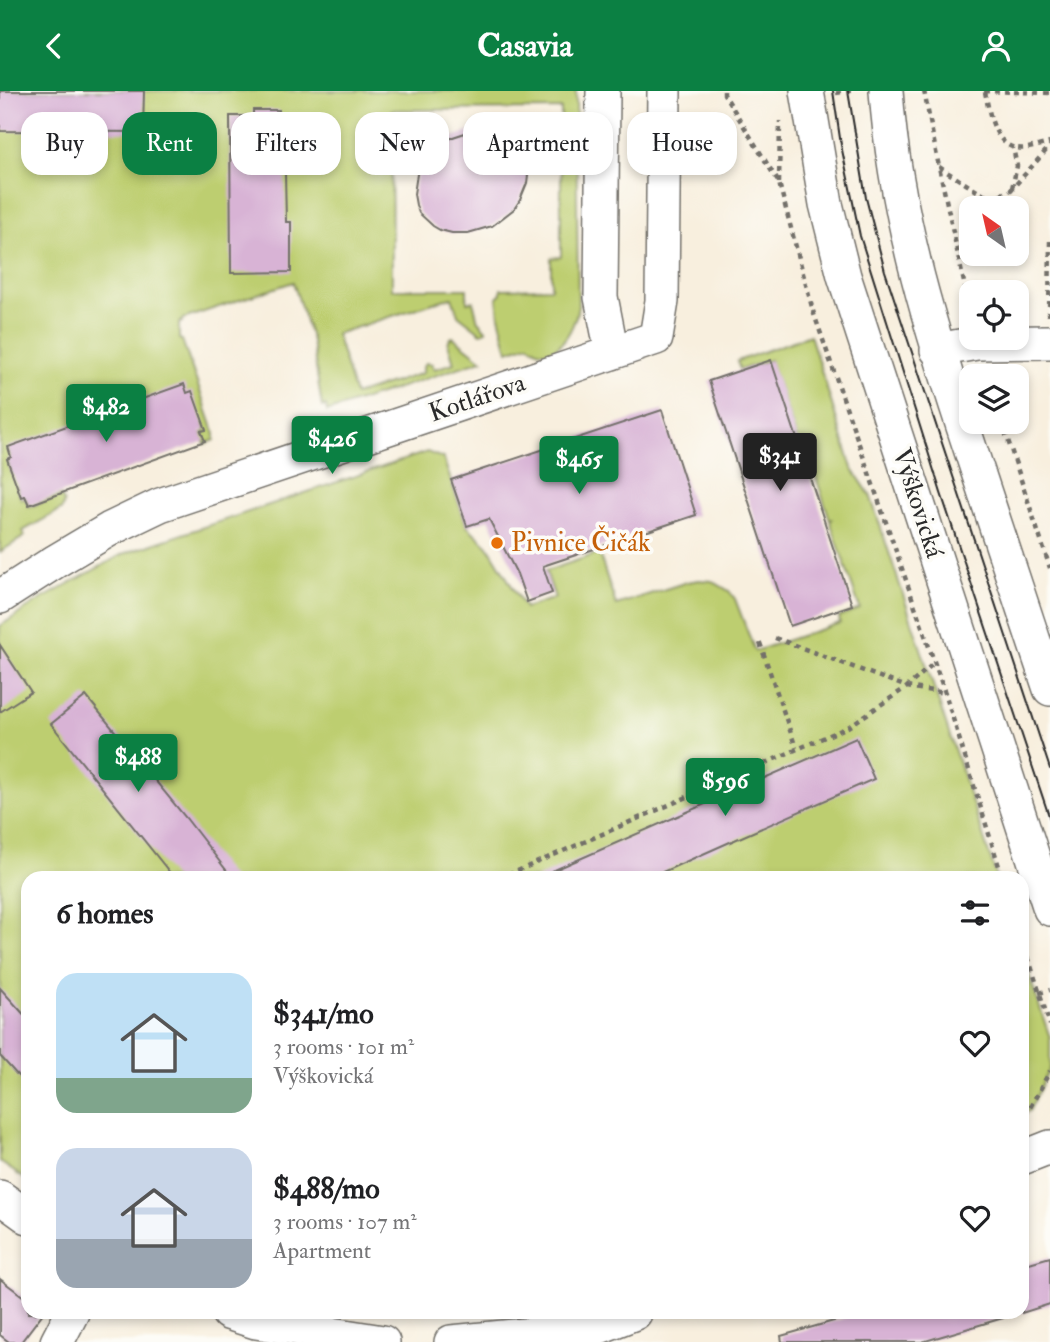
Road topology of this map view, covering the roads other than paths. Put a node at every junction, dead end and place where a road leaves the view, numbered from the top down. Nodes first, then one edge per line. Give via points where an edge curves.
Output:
1 (603, 91) edge
2 (664, 91) edge
3 (807, 91) edge
4 (886, 91) edge
5 (1044, 330) edge
6 (937, 350) junction
7 (612, 353) junction
8 (0, 597) edge
9 (1050, 689) edge
10 (1050, 909) edge
11 (1050, 1147) edge
12 (1029, 1155) edge
13 (0, 1196) edge
14 (21, 1212) edge
15 (69, 1319) edge
16 (264, 1319) edge
17 (625, 1319) edge
18 (599, 1335) edge
19 (57, 1342) edge
20 (383, 1342) edge
21 (451, 1342) edge

1 - 7 street via 601,297
2 - 7 street, Kotlářova via 662,301 656,338
3 - 10 street, Výškovická via 826,204 844,276
4 - 6 street via 897,187
5 - 6 street
6 - 9 street
7 - 8 street, Kotlářova via 160,505 110,529
11 - 12 street
13 - 14 street
15 - 19 street
16 - 20 street
17 - 18 street
18 - 21 street

